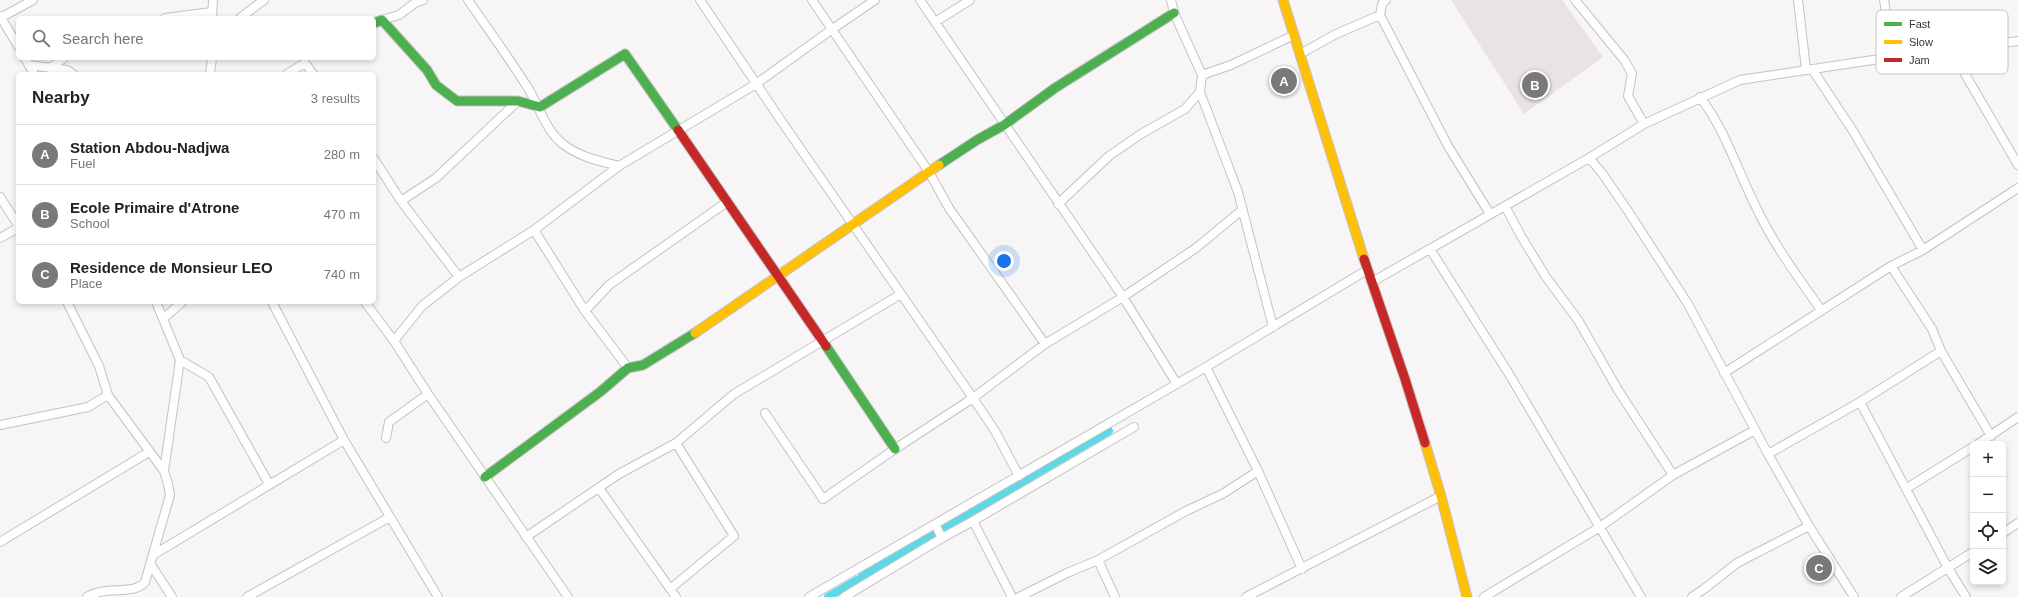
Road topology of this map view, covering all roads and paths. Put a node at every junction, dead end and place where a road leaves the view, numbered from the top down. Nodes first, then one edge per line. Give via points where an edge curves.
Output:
1 (33, 0) edge
2 (213, 0) edge
3 (264, 0) edge
4 (423, 0) edge
5 (468, 0) edge
6 (700, 0) edge
7 (812, 0) edge
8 (875, 0) edge
9 (920, 0) edge
10 (970, 0) edge
11 (1170, 0) edge
12 (1283, 0) edge
13 (1386, 0) edge
14 (1575, 0) edge
15 (1798, 0) edge
16 (1884, 0) edge
17 (1886, 10) edge
18 (1174, 13) junction
19 (212, 15) edge
20 (196, 16) edge
21 (243, 16) edge
22 (1380, 16) junction
23 (0, 17) edge
24 (378, 21) edge
25 (935, 22) junction
26 (830, 30) junction
27 (1294, 35) junction
28 (2018, 41) edge
29 (2008, 42) edge
30 (16, 43) edge
31 (1300, 54) junction
32 (1876, 59) edge
33 (61, 60) edge
34 (212, 60) edge
35 (310, 60) edge
36 (27, 62) edge
37 (305, 63) junction
38 (50, 68) junction
39 (1809, 69) junction
40 (33, 72) edge
41 (70, 72) edge
42 (210, 72) edge
43 (290, 72) edge
44 (312, 72) edge
45 (1965, 74) edge
46 (1202, 75) junction
47 (756, 84) junction
48 (1200, 92) junction
49 (1700, 97) junction
50 (518, 101) junction
51 (540, 107) junction
52 (1644, 124) junction
53 (1004, 126) junction
54 (678, 130) junction
55 (1589, 158) junction
56 (376, 162) edge
57 (2018, 165) edge
58 (619, 166) junction
59 (929, 172) junction
60 (2018, 188) edge
61 (0, 196) edge
62 (402, 200) junction
63 (727, 202) junction
64 (1058, 204) junction
65 (1504, 206) junction
66 (1242, 210) junction
67 (1490, 214) junction
68 (16, 222) edge
69 (854, 226) junction
70 (16, 229) edge
71 (534, 230) junction
72 (0, 238) edge
73 (1430, 249) junction
74 (1923, 250) junction
75 (1891, 266) junction
76 (1367, 270) junction
77 (459, 277) junction
78 (780, 277) junction
79 (1372, 282) junction
80 (901, 294) junction
81 (1123, 297) junction
82 (68, 304) edge
83 (157, 304) edge
84 (180, 304) edge
85 (273, 304) edge
86 (366, 304) edge
87 (1821, 310) junction
88 (585, 311) junction
89 (164, 318) junction
90 (1273, 327) junction
91 (394, 341) junction
92 (822, 342) junction
93 (1045, 344) junction
94 (1941, 351) junction
95 (180, 360) junction
96 (1206, 367) junction
97 (628, 368) junction
98 (1724, 374) junction
99 (1177, 384) junction
100 (428, 394) junction
101 (108, 395) junction
102 (973, 398) junction
103 (1860, 402) junction
104 (765, 413) dead end
105 (2018, 417) edge
106 (0, 426) edge
107 (1134, 427) dead end
108 (1755, 430) junction
109 (1991, 436) junction
110 (386, 438) dead end
111 (344, 440) junction
112 (1983, 441) edge
113 (676, 444) junction
114 (895, 449) junction
115 (1970, 449) edge
116 (149, 452) junction
117 (1768, 454) junction
118 (164, 470) junction
119 (1258, 470) junction
120 (1673, 475) junction
121 (1019, 476) junction
122 (486, 477) junction
123 (269, 484) junction
124 (599, 488) junction
125 (1907, 488) junction
126 (1441, 496) junction
127 (390, 517) junction
128 (973, 521) junction
129 (2018, 523) edge
130 (935, 524) junction
131 (1809, 526) junction
132 (1600, 527) junction
133 (2006, 531) edge
134 (526, 537) junction
135 (942, 538) junction
136 (0, 542) edge
137 (1970, 554) edge
138 (153, 555) junction
139 (1098, 560) junction
140 (151, 565) junction
141 (1948, 568) junction
142 (1302, 569) junction
143 (670, 589) junction
144 (1467, 595) edge
145 (87, 597) edge
146 (172, 597) edge
147 (247, 597) edge
148 (438, 597) edge
149 (568, 597) edge
150 (676, 597) edge
151 (810, 597) edge
152 (844, 597) edge
153 (1012, 597) edge
154 (1019, 597) edge
155 (1115, 597) edge
156 (1246, 597) edge
157 (1457, 597) edge
158 (1484, 597) edge
159 (1641, 597) edge
160 (1692, 597) edge
161 (1854, 597) edge
162 (1901, 597) edge
163 (1966, 597) edge

1 - 23 street
2 - 19 street
3 - 21 street
4 - 24 street via 399,15
5 - 51 street
6 - 47 street
7 - 26 street
8 - 26 street
9 - 25 street
10 - 25 street
11 - 18 street
12 - 27 street
13 - 22 street via 1382,4
14 - 52 street via 1625,61 1632,74 1628,96
15 - 39 street
16 - 17 street
18 - 46 street
18 - 53 street via 1055,88
19 - 20 street
22 - 31 street via 1336,34
22 - 67 street via 1448,146
23 - 30 street
24 - 50 street via 427,70 436,85 457,101
25 - 53 street
26 - 47 street
26 - 59 street
27 - 31 street
27 - 46 street
28 - 29 street
31 - 76 street
32 - 39 street
33 - 38 street
34 - 42 street
35 - 37 street
36 - 38 street
36 - 40 street
37 - 43 street
37 - 44 street
38 - 41 street
39 - 49 street via 1740,80
39 - 74 street via 1853,131
45 - 57 street
46 - 48 street
47 - 54 street
47 - 69 street
48 - 64 street via 1185,109 1109,156
48 - 66 street via 1238,192
49 - 52 street
49 - 87 street via 1734,154 1741,176 1769,234
50 - 51 street
50 - 62 street via 436,178
51 - 54 street via 625,54
51 - 58 street via 552,134 564,145 581,156
52 - 55 street
53 - 59 street via 977,140
53 - 64 street
54 - 58 street
54 - 63 street
55 - 65 street
55 - 98 street via 1602,173 1688,304
56 - 62 street
58 - 71 street
59 - 69 street
59 - 93 street via 949,208
60 - 74 street
61 - 68 street
62 - 77 street
63 - 78 street
63 - 88 street via 608,285
64 - 81 street
65 - 67 street
65 - 120 street via 1546,276 1578,320 1618,390
66 - 81 street via 1196,248
66 - 90 street
67 - 73 street
69 - 78 street
69 - 80 street
70 - 72 street
71 - 77 street
71 - 88 street
73 - 79 street
73 - 132 street via 1509,374
74 - 75 street
75 - 87 street
75 - 94 street via 1932,329
76 - 79 street
76 - 90 street
77 - 91 street via 422,306
78 - 92 street
78 - 97 street via 643,365
79 - 126 street
80 - 92 street
80 - 102 street
81 - 93 street
81 - 99 street
82 - 101 street via 99,366
83 - 89 street
84 - 89 street
85 - 111 street
86 - 91 street
87 - 98 street
88 - 97 street
89 - 95 street
90 - 96 street
91 - 100 street
92 - 113 street via 734,394
92 - 114 street
93 - 102 street
94 - 103 street
94 - 109 street
95 - 118 street
95 - 123 street via 209,377
96 - 99 street
96 - 119 street
97 - 122 street
98 - 108 street
99 - 121 street
100 - 110 street via 389,422
100 - 122 street
101 - 106 street via 88,407
101 - 116 street
102 - 114 street
102 - 121 street via 995,431
103 - 117 street
103 - 125 street
104 - 114 street via 823,498
105 - 109 street
107 - 128 street
108 - 117 street
108 - 120 street
109 - 112 street
111 - 123 street
111 - 127 street
113 - 124 street via 619,474
113 - 143 street via 734,536
115 - 125 street
116 - 118 street
116 - 136 street
117 - 131 street
118 - 138 street via 170,495
119 - 139 street via 1224,493
119 - 142 street
120 - 132 street
121 - 130 street
122 - 134 street
123 - 138 street
124 - 134 street
124 - 143 street
125 - 141 street
126 - 142 street
126 - 144 street
127 - 147 street
127 - 148 street
128 - 135 street
128 - 153 street
129 - 133 street
130 - 135 street
130 - 151 street
131 - 160 street via 1737,563
131 - 161 street
132 - 158 street
132 - 159 street
134 - 149 street
135 - 152 street
137 - 141 street
138 - 140 street
139 - 154 street
139 - 155 street
140 - 145 street via 147,579 140,587 133,590 102,590
140 - 146 street
141 - 162 street
141 - 163 street
142 - 156 street
143 - 150 street
144 - 157 street

